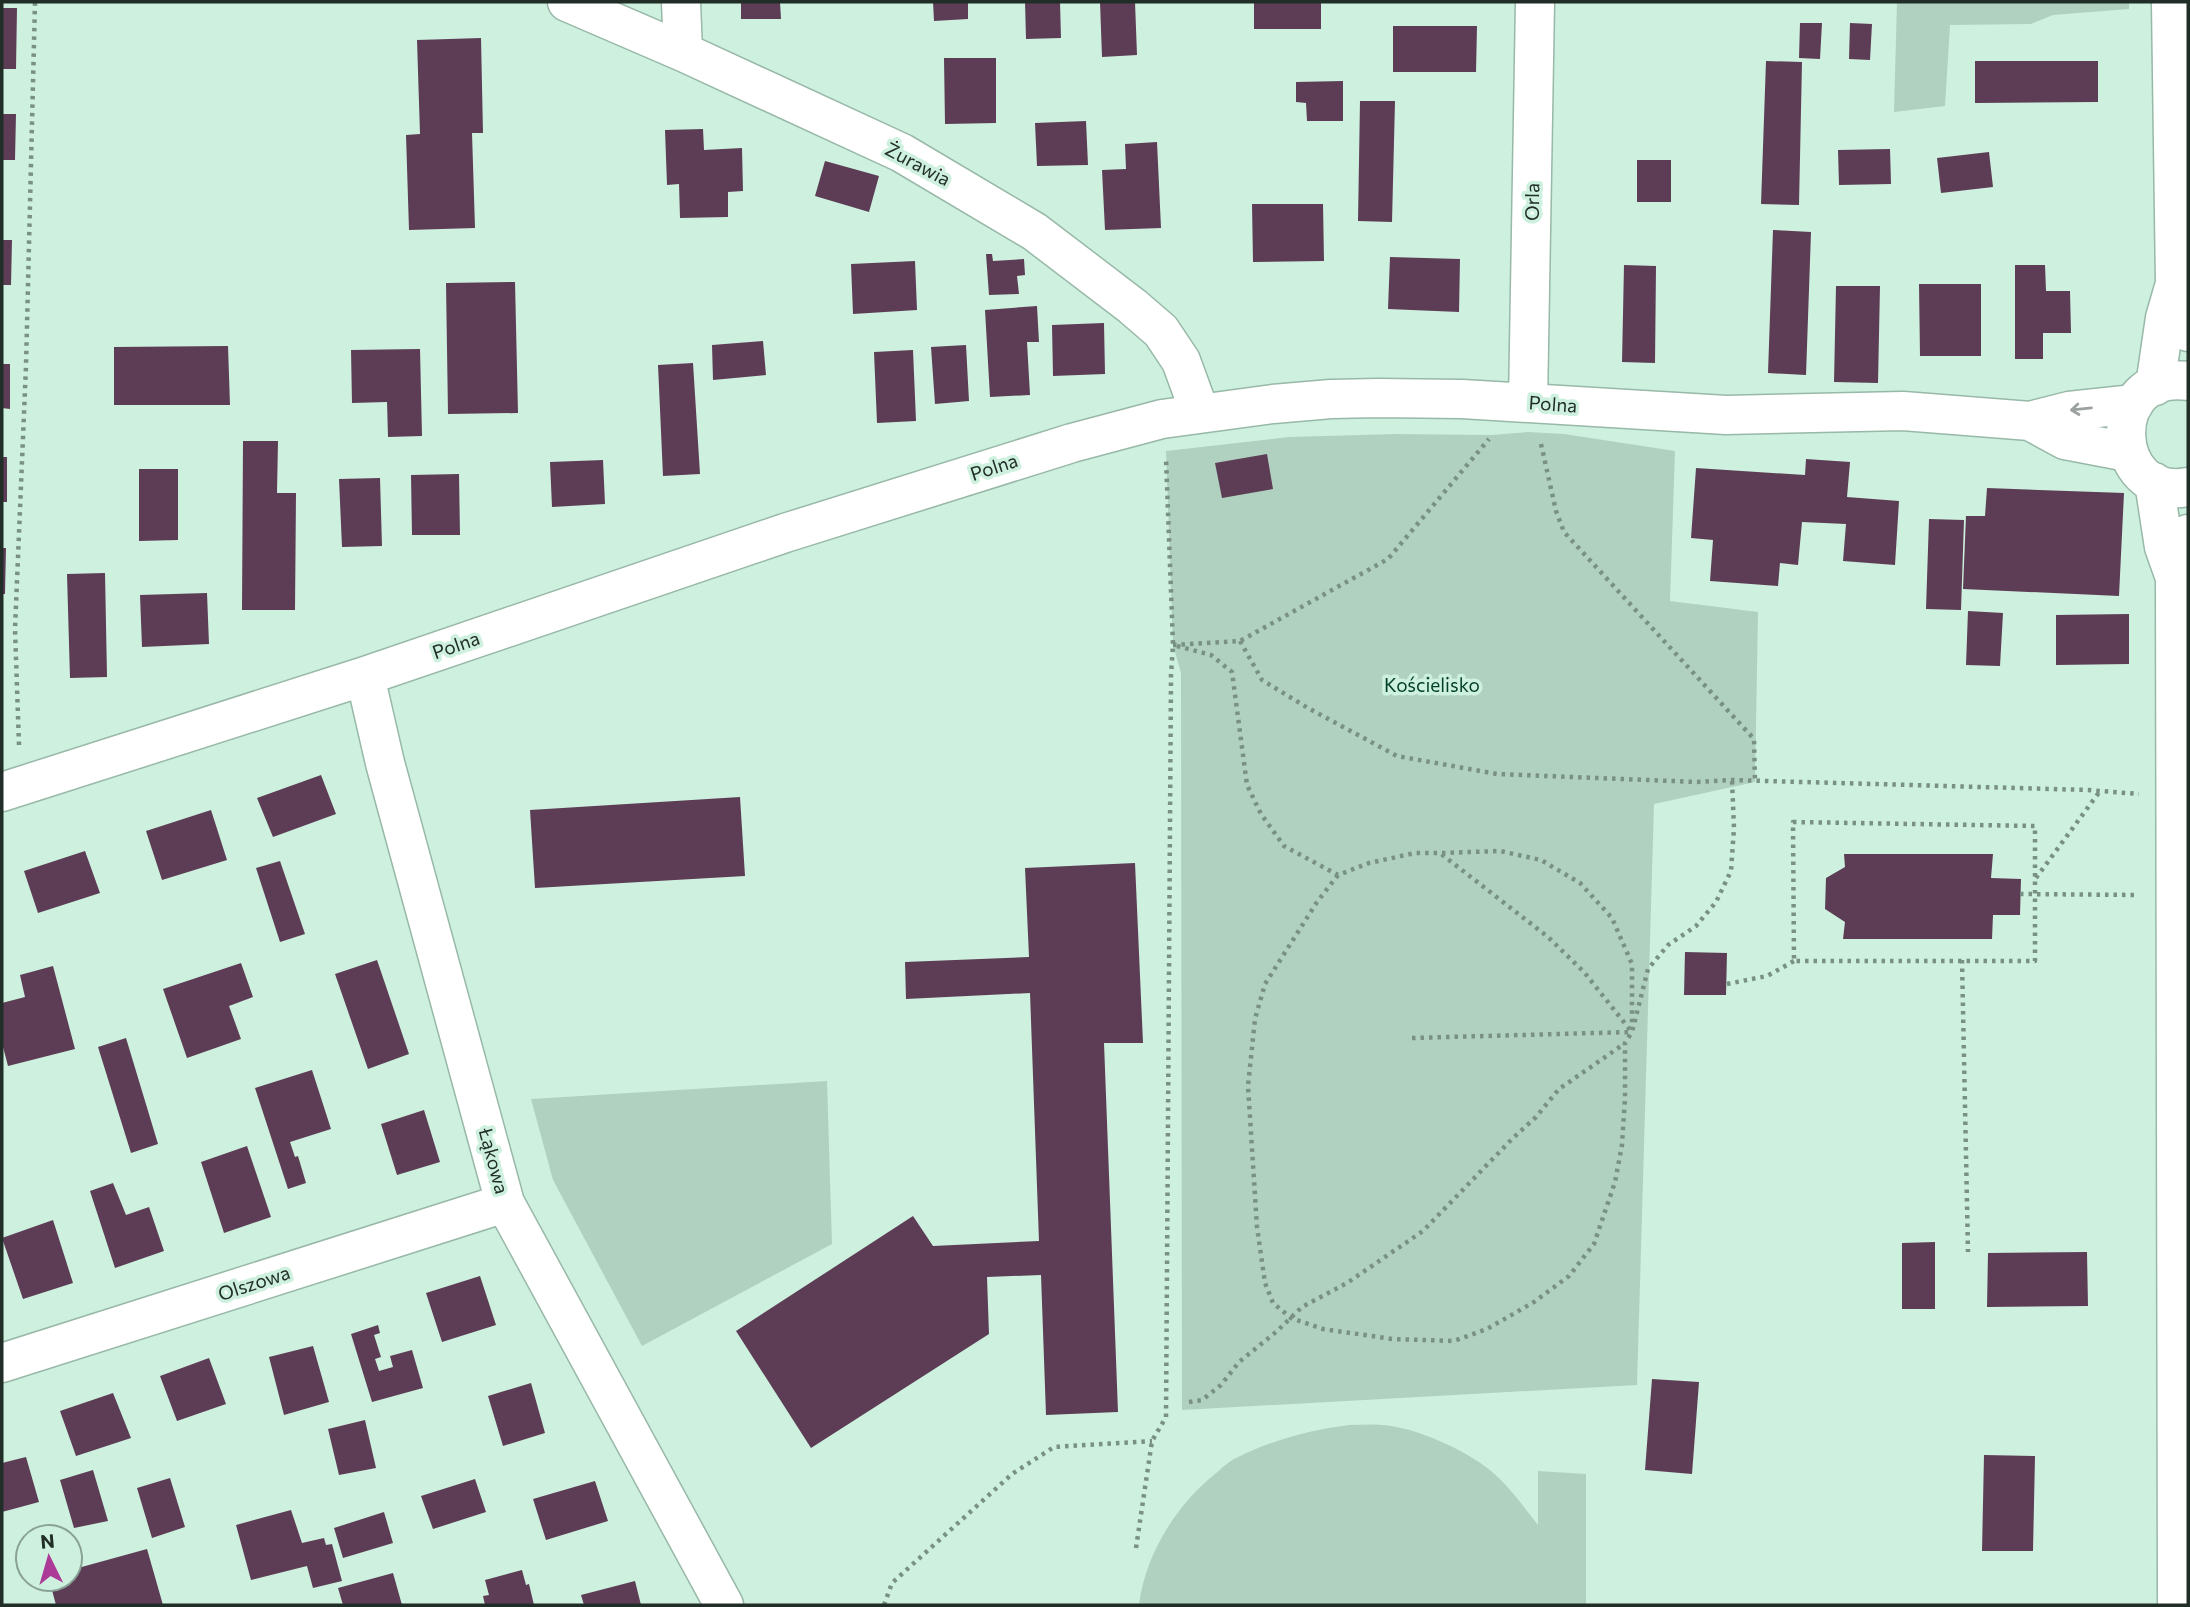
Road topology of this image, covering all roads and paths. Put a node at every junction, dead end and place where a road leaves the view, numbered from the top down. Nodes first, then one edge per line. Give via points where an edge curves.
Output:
1 (35, 2) edge
2 (567, 2) edge
3 (681, 2) edge
4 (1535, 2) edge
5 (2171, 2) edge
6 (682, 52) junction
7 (2175, 285) junction
8 (2188, 332) edge
9 (2159, 390) edge
10 (1199, 414) junction
11 (1532, 421) junction
12 (2029, 421) junction
13 (1492, 435) dead end
14 (1166, 451) dead end
15 (2128, 452) junction
16 (2171, 485) edge
17 (2188, 534) edge
18 (2175, 578) junction
19 (1240, 641) junction
20 (1173, 645) junction
21 (365, 676) junction
22 (1732, 780) junction
23 (1755, 782) junction
24 (13, 788) edge
25 (2100, 791) junction
26 (2175, 796) junction
27 (1440, 853) junction
28 (1338, 875) junction
29 (2036, 879) junction
30 (2020, 894) dead end
31 (2036, 894) junction
32 (2140, 895) dead end
33 (1962, 960) junction
34 (1794, 961) junction
35 (1727, 984) dead end
36 (1632, 1032) junction
37 (1412, 1038) dead end
38 (1625, 1043) junction
39 (505, 1203) junction
40 (1968, 1252) dead end
41 (1291, 1318) junction
42 (2, 1363) edge
43 (1189, 1402) dead end
44 (1152, 1441) junction
45 (1136, 1548) dead end
46 (724, 1605) edge
47 (884, 1605) edge
48 (2177, 1605) edge

1 - 24 path via 15,629 18,735
2 - 6 street, Żurawia
3 - 6 street
4 - 11 street, Orla
5 - 7 street
6 - 10 street, Żurawia via 902,153 1035,232 1161,331 1181,361
7 - 8 street
7 - 9 street via 2165,318
9 -> 12 street, Polna
9 - 15 street via 2127,419
10 - 11 street, Polna via 1331,399 1424,398
10 - 21 street, Polna via 1072,443 785,533
11 - 12 street, Polna via 1903,411
11 - 23 path via 1543,445 1564,532 1754,739
12 - 15 street, Polna via 2065,440
13 - 19 path via 1388,559
14 - 20 path
15 - 16 street via 2142,474
16 - 18 street via 2164,547
17 - 18 street
18 - 26 street
19 - 20 path
19 - 22 path via 1262,680 1397,756 1497,774
20 - 28 path via 1210,655 1232,672 1247,785 1261,814 1284,846
20 - 44 path via 1166,1417
21 - 24 street, Polna
21 - 39 street, Łąkowa
22 - 23 path
22 - 36 path via 1731,871 1716,902 1696,926 1668,946 1648,969
23 - 25 path
25 - 26 path
25 - 29 path
26 - 48 street
27 - 28 path via 1415,853
27 - 36 path via 1548,937 1584,972
27 - 36 path via 1500,851 1541,860 1580,883 1612,918 1632,964
28 - 41 path via 1265,984 1250,1054 1257,1227 1265,1283 1273,1303
29 - 31 path
29 - 34 path via 2035,826 1793,822
30 - 31 path
31 - 32 path
31 - 33 path via 2035,961
33 - 34 path
33 - 40 path
34 - 35 path via 1767,976
36 - 37 path
36 - 38 path
38 - 41 path via 1559,1089 1423,1231
38 - 41 path via 1625,1098 1615,1182 1594,1244 1569,1276 1513,1316 1454,1341 1378,1337 1323,1329
39 - 42 street, Olszowa
39 - 46 street, Łąkowa
41 - 43 path via 1239,1362 1221,1385 1202,1400
44 - 45 path
44 - 47 path via 1054,1447 1012,1474 892,1583

